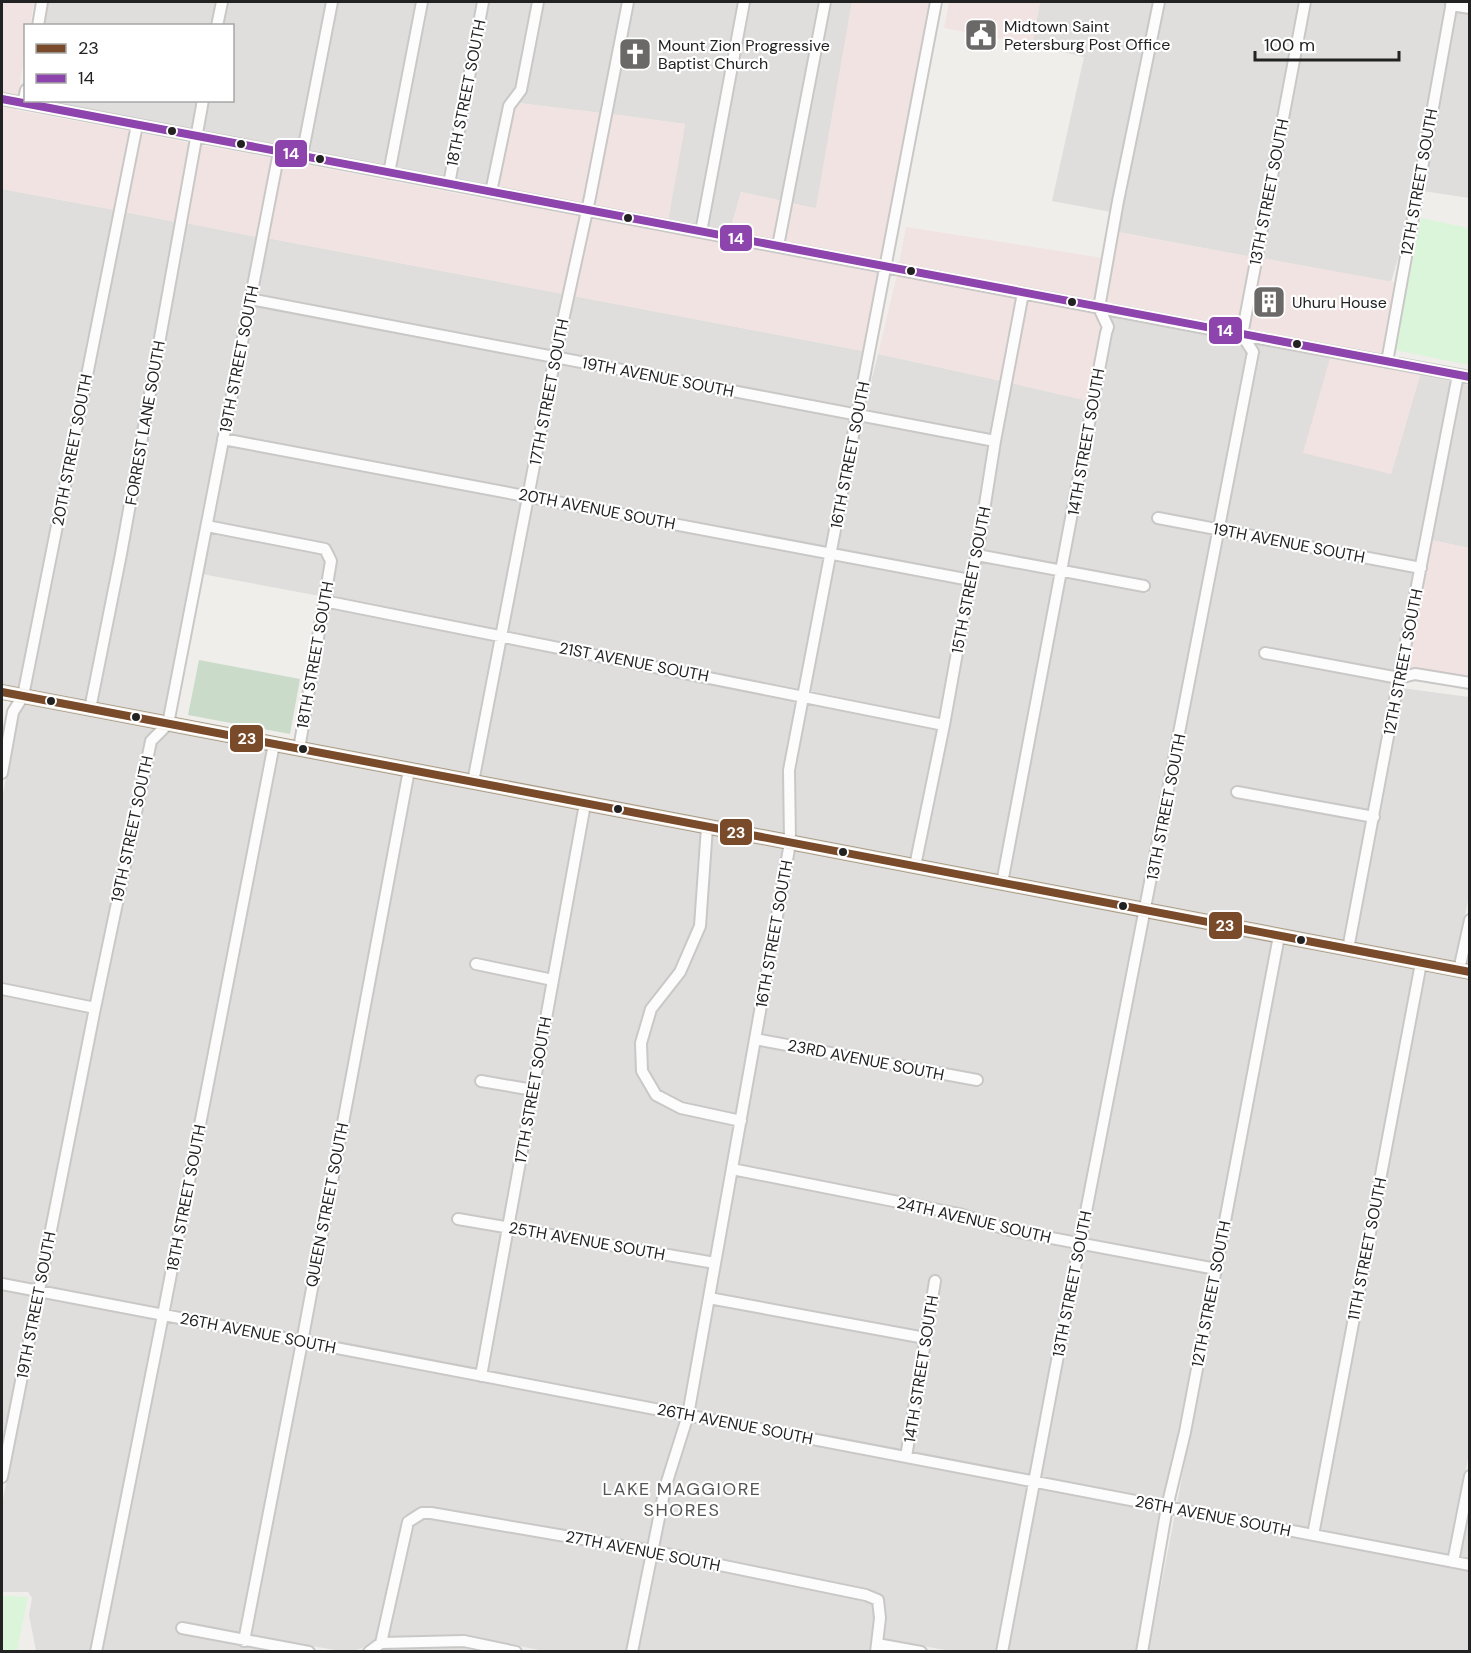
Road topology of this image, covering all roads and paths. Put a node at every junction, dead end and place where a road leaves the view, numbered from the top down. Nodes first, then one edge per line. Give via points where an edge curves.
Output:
1 (42, 2) edge
2 (222, 2) edge
3 (332, 2) edge
4 (422, 2) edge
5 (483, 2) edge
6 (538, 2) edge
7 (628, 2) edge
8 (744, 2) edge
9 (825, 2) edge
10 (936, 2) edge
11 (1159, 2) edge
12 (1305, 2) edge
13 (1452, 3) edge
14 (1470, 8) edge
15 (38, 24) edge
16 (218, 24) edge
17 (2, 99) edge
18 (24, 99) edge
19 (203, 102) edge
20 (23, 103) junction
21 (137, 125) junction
22 (196, 136) junction
23 (279, 152) junction
24 (302, 156) junction
25 (389, 172) junction
26 (449, 184) junction
27 (491, 192) junction
28 (587, 210) junction
29 (702, 232) junction
30 (778, 246) junction
31 (886, 267) junction
32 (1023, 293) junction
33 (250, 299) junction
34 (1099, 308) junction
35 (1242, 335) junction
36 (555, 357) junction
37 (1387, 362) junction
38 (1458, 375) junction
39 (1470, 377) edge
40 (858, 415) junction
41 (223, 439) junction
42 (995, 441) junction
43 (529, 496) junction
44 (1158, 518) dead end
45 (207, 526) junction
46 (1220, 529) junction
47 (831, 554) junction
48 (977, 555) junction
49 (1421, 568) junction
50 (1062, 572) junction
51 (970, 580) junction
52 (1144, 586) dead end
53 (324, 601) junction
54 (502, 636) junction
55 (1265, 653) dead end
56 (1398, 678) junction
57 (1470, 683) edge
58 (2, 692) edge
59 (23, 696) junction
60 (804, 696) junction
61 (90, 709) junction
62 (168, 724) junction
63 (944, 724) junction
64 (274, 744) junction
65 (299, 749) junction
66 (409, 770) junction
67 (2, 773) edge
68 (473, 782) junction
69 (1237, 792) dead end
70 (585, 804) junction
71 (1374, 817) junction
72 (707, 827) junction
73 (790, 843) junction
74 (915, 866) junction
75 (1002, 883) junction
76 (1146, 910) junction
77 (1470, 920) edge
78 (1279, 936) junction
79 (1348, 949) junction
80 (1421, 963) junction
81 (476, 964) dead end
82 (1464, 971) edge
83 (553, 980) junction
84 (2, 989) edge
85 (94, 1008) junction
86 (755, 1039) junction
87 (977, 1080) dead end
88 (481, 1081) dead end
89 (533, 1090) junction
90 (741, 1121) junction
91 (732, 1169) junction
92 (458, 1219) dead end
93 (508, 1227) junction
94 (1080, 1244) junction
95 (715, 1263) junction
96 (1216, 1269) junction
97 (935, 1281) dead end
98 (2, 1284) edge
99 (39, 1292) junction
100 (709, 1298) junction
101 (163, 1315) junction
102 (925, 1338) junction
103 (302, 1342) junction
104 (481, 1376) junction
105 (688, 1415) junction
106 (906, 1457) junction
107 (1470, 1476) edge
108 (2, 1477) edge
109 (1034, 1481) junction
110 (1167, 1507) junction
111 (1313, 1535) junction
112 (652, 1551) junction
113 (1453, 1562) junction
114 (1470, 1565) edge
115 (182, 1628) dead end
116 (244, 1641) junction
117 (381, 1643) junction
118 (876, 1648) edge
119 (96, 1652) edge
120 (309, 1652) edge
121 (369, 1652) edge
122 (516, 1652) edge
123 (632, 1652) edge
124 (921, 1652) edge
125 (1002, 1652) edge
126 (1142, 1652) edge

1 - 15 street
2 - 16 street
3 - 24 street
4 - 25 street
5 - 26 street, 18TH STREET SOUTH
6 - 27 street via 521,90 509,105
7 - 28 street, 17TH STREET SOUTH
8 - 29 street
9 - 30 street
10 - 31 street, 16TH STREET SOUTH
11 - 34 street, 14TH STREET SOUTH
12 - 35 street, 13TH STREET SOUTH
13 - 14 street
13 - 37 street, 12TH STREET SOUTH
17 - 20 street
18 - 20 street
19 - 22 street
20 - 21 street
21 - 22 street
21 - 59 street, 20TH STREET SOUTH
22 - 23 street
22 - 61 street, FORREST LANE SOUTH
23 - 24 street
23 - 33 street, 19TH STREET SOUTH
24 - 25 street
25 - 26 street
26 - 27 street
27 - 28 street
28 - 29 street
28 - 36 street, 17TH STREET SOUTH
29 - 30 street
30 - 31 street
31 - 32 street
31 - 40 street, 16TH STREET SOUTH
32 - 34 street
32 - 42 street, 15TH STREET SOUTH
33 - 36 street, 19TH AVENUE SOUTH
33 - 41 street, 19TH STREET SOUTH
34 - 35 street
34 - 50 street, 14TH STREET SOUTH via 1108,327
35 - 37 street
35 - 46 street, 13TH STREET SOUTH via 1253,352
36 - 40 street, 19TH AVENUE SOUTH
36 - 43 street, 17TH STREET SOUTH
37 - 38 street
38 - 39 street
38 - 49 street, 12TH STREET SOUTH
40 - 42 street, 19TH AVENUE SOUTH
40 - 47 street, 16TH STREET SOUTH
41 - 43 street, 20TH AVENUE SOUTH
41 - 45 street, 19TH STREET SOUTH
42 - 48 street, 15TH STREET SOUTH
43 - 47 street, 20TH AVENUE SOUTH
43 - 54 street, 17TH STREET SOUTH
44 - 46 street, 19TH AVENUE SOUTH
45 - 53 street, 18TH STREET SOUTH via 325,549 331,561
45 - 62 street, 19TH STREET SOUTH
46 - 49 street, 19TH AVENUE SOUTH
46 - 76 street, 13TH STREET SOUTH
47 - 51 street, 20TH AVENUE SOUTH
47 - 60 street, 16TH STREET SOUTH
48 - 50 street
48 - 51 street, 15TH STREET SOUTH
49 - 56 street, 12TH STREET SOUTH
50 - 52 street
50 - 75 street, 14TH STREET SOUTH
51 - 63 street, 15TH STREET SOUTH
53 - 54 street, 21ST AVENUE SOUTH
53 - 65 street, 18TH STREET SOUTH
54 - 60 street, 21ST AVENUE SOUTH
54 - 68 street, 17TH STREET SOUTH
55 - 56 street
56 - 57 street via 1415,674
56 - 71 street, 12TH STREET SOUTH
58 - 59 main road
59 - 61 main road
59 - 67 street, 20TH STREET SOUTH via 13,712
60 - 63 street, 21ST AVENUE SOUTH
60 - 73 street, 16TH STREET SOUTH via 789,770
61 - 62 main road
62 - 64 main road
62 - 85 street, 19TH STREET SOUTH via 151,741
63 - 74 street, 15TH STREET SOUTH
64 - 65 main road
64 - 101 street, 18TH STREET SOUTH
65 - 66 main road
66 - 68 main road
66 - 103 street, QUEEN STREET SOUTH
68 - 70 main road
69 - 71 street
70 - 72 main road
70 - 83 street, 17TH STREET SOUTH
71 - 79 street, 12TH STREET SOUTH
72 - 73 main road
72 - 90 street via 700,926 680,972 651,1009 641,1043 642,1071 656,1095 681,1107
73 - 74 main road
73 - 86 street, 16TH STREET SOUTH
74 - 75 main road
75 - 76 main road
76 - 78 main road
76 - 94 street, 13TH STREET SOUTH
77 - 82 street
78 - 79 main road
78 - 96 street, 12TH STREET SOUTH
79 - 80 main road
80 - 82 main road
80 - 111 street, 11TH STREET SOUTH
81 - 83 street
83 - 89 street, 17TH STREET SOUTH
84 - 85 street
85 - 99 street, 19TH STREET SOUTH
86 - 87 street, 23RD AVENUE SOUTH
86 - 90 street, 16TH STREET SOUTH
88 - 89 street
89 - 93 street, 17TH STREET SOUTH
90 - 91 street, 16TH STREET SOUTH
91 - 94 street, 24TH AVENUE SOUTH via 959,1214 1009,1230
91 - 95 street, 16TH STREET SOUTH
92 - 93 street, 25TH AVENUE SOUTH
93 - 95 street, 25TH AVENUE SOUTH
93 - 104 street, 17TH STREET SOUTH
94 - 96 street, 24TH AVENUE SOUTH
94 - 109 street, 13TH STREET SOUTH
95 - 100 street, 16TH STREET SOUTH
96 - 110 street, 12TH STREET SOUTH
97 - 102 street, 14TH STREET SOUTH
98 - 99 street, 26TH AVENUE SOUTH
99 - 101 street, 26TH AVENUE SOUTH
99 - 108 street, 19TH STREET SOUTH
100 - 102 street
100 - 105 street, 16TH STREET SOUTH
101 - 103 street, 26TH AVENUE SOUTH
101 - 119 street, 18TH STREET SOUTH
102 - 106 street, 14TH STREET SOUTH
103 - 104 street, 26TH AVENUE SOUTH
103 - 116 street, QUEEN STREET SOUTH
104 - 105 street, 26TH AVENUE SOUTH
105 - 106 street, 26TH AVENUE SOUTH
105 - 112 street, 16TH STREET SOUTH via 665,1488
106 - 109 street, 26TH AVENUE SOUTH
107 - 113 street
109 - 110 street, 26TH AVENUE SOUTH
109 - 125 street, 13TH STREET SOUTH
110 - 111 street, 26TH AVENUE SOUTH
110 - 126 street, 12TH STREET SOUTH
111 - 113 street, 26TH AVENUE SOUTH
112 - 117 street, 27TH AVENUE SOUTH via 422,1514 408,1522
112 - 118 street, 27TH AVENUE SOUTH via 878,1600
112 - 123 street, 16TH STREET SOUTH
113 - 114 street, 26TH AVENUE SOUTH
115 - 116 street
116 - 120 street
117 - 121 street
117 - 122 street via 464,1641
118 - 124 street

